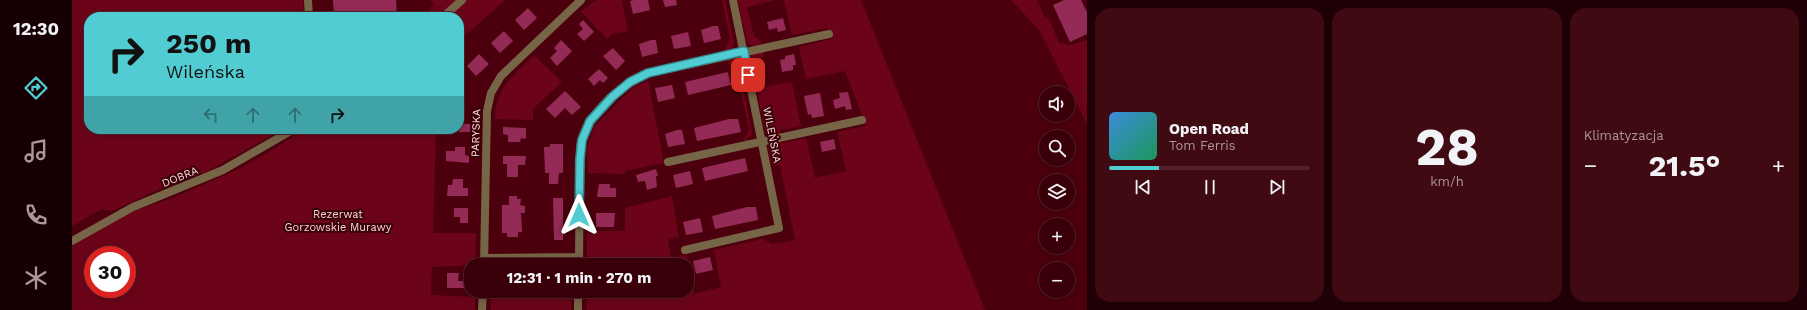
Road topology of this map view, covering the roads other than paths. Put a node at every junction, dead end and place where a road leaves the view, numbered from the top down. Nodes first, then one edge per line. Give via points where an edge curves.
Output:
1 (308, 0) edge
2 (462, 0) edge
3 (581, 0) edge
4 (733, 0) edge
5 (309, 12) edge
6 (449, 12) edge
7 (829, 34) dead end
8 (744, 51) junction
9 (862, 120) dead end
10 (285, 134) edge
11 (762, 141) junction
12 (668, 162) dead end
13 (72, 240) edge
14 (684, 250) dead end
15 (484, 258) edge
16 (579, 258) edge
17 (483, 298) edge
18 (578, 298) edge
19 (482, 310) edge
20 (578, 310) edge

1 - 5 street
2 - 6 street
3 - 15 street, PARYSKA via 501,76 490,93 487,111
4 - 8 street, WILEŃSKA
7 - 8 street
8 - 11 street, WILEŃSKA
8 - 16 street via 639,77 624,87 590,121 580,146
9 - 11 street
10 - 13 street, DOBRA via 223,170 133,207
11 - 12 street
11 - 14 street, WILEŃSKA via 779,228
17 - 19 street
18 - 20 street

